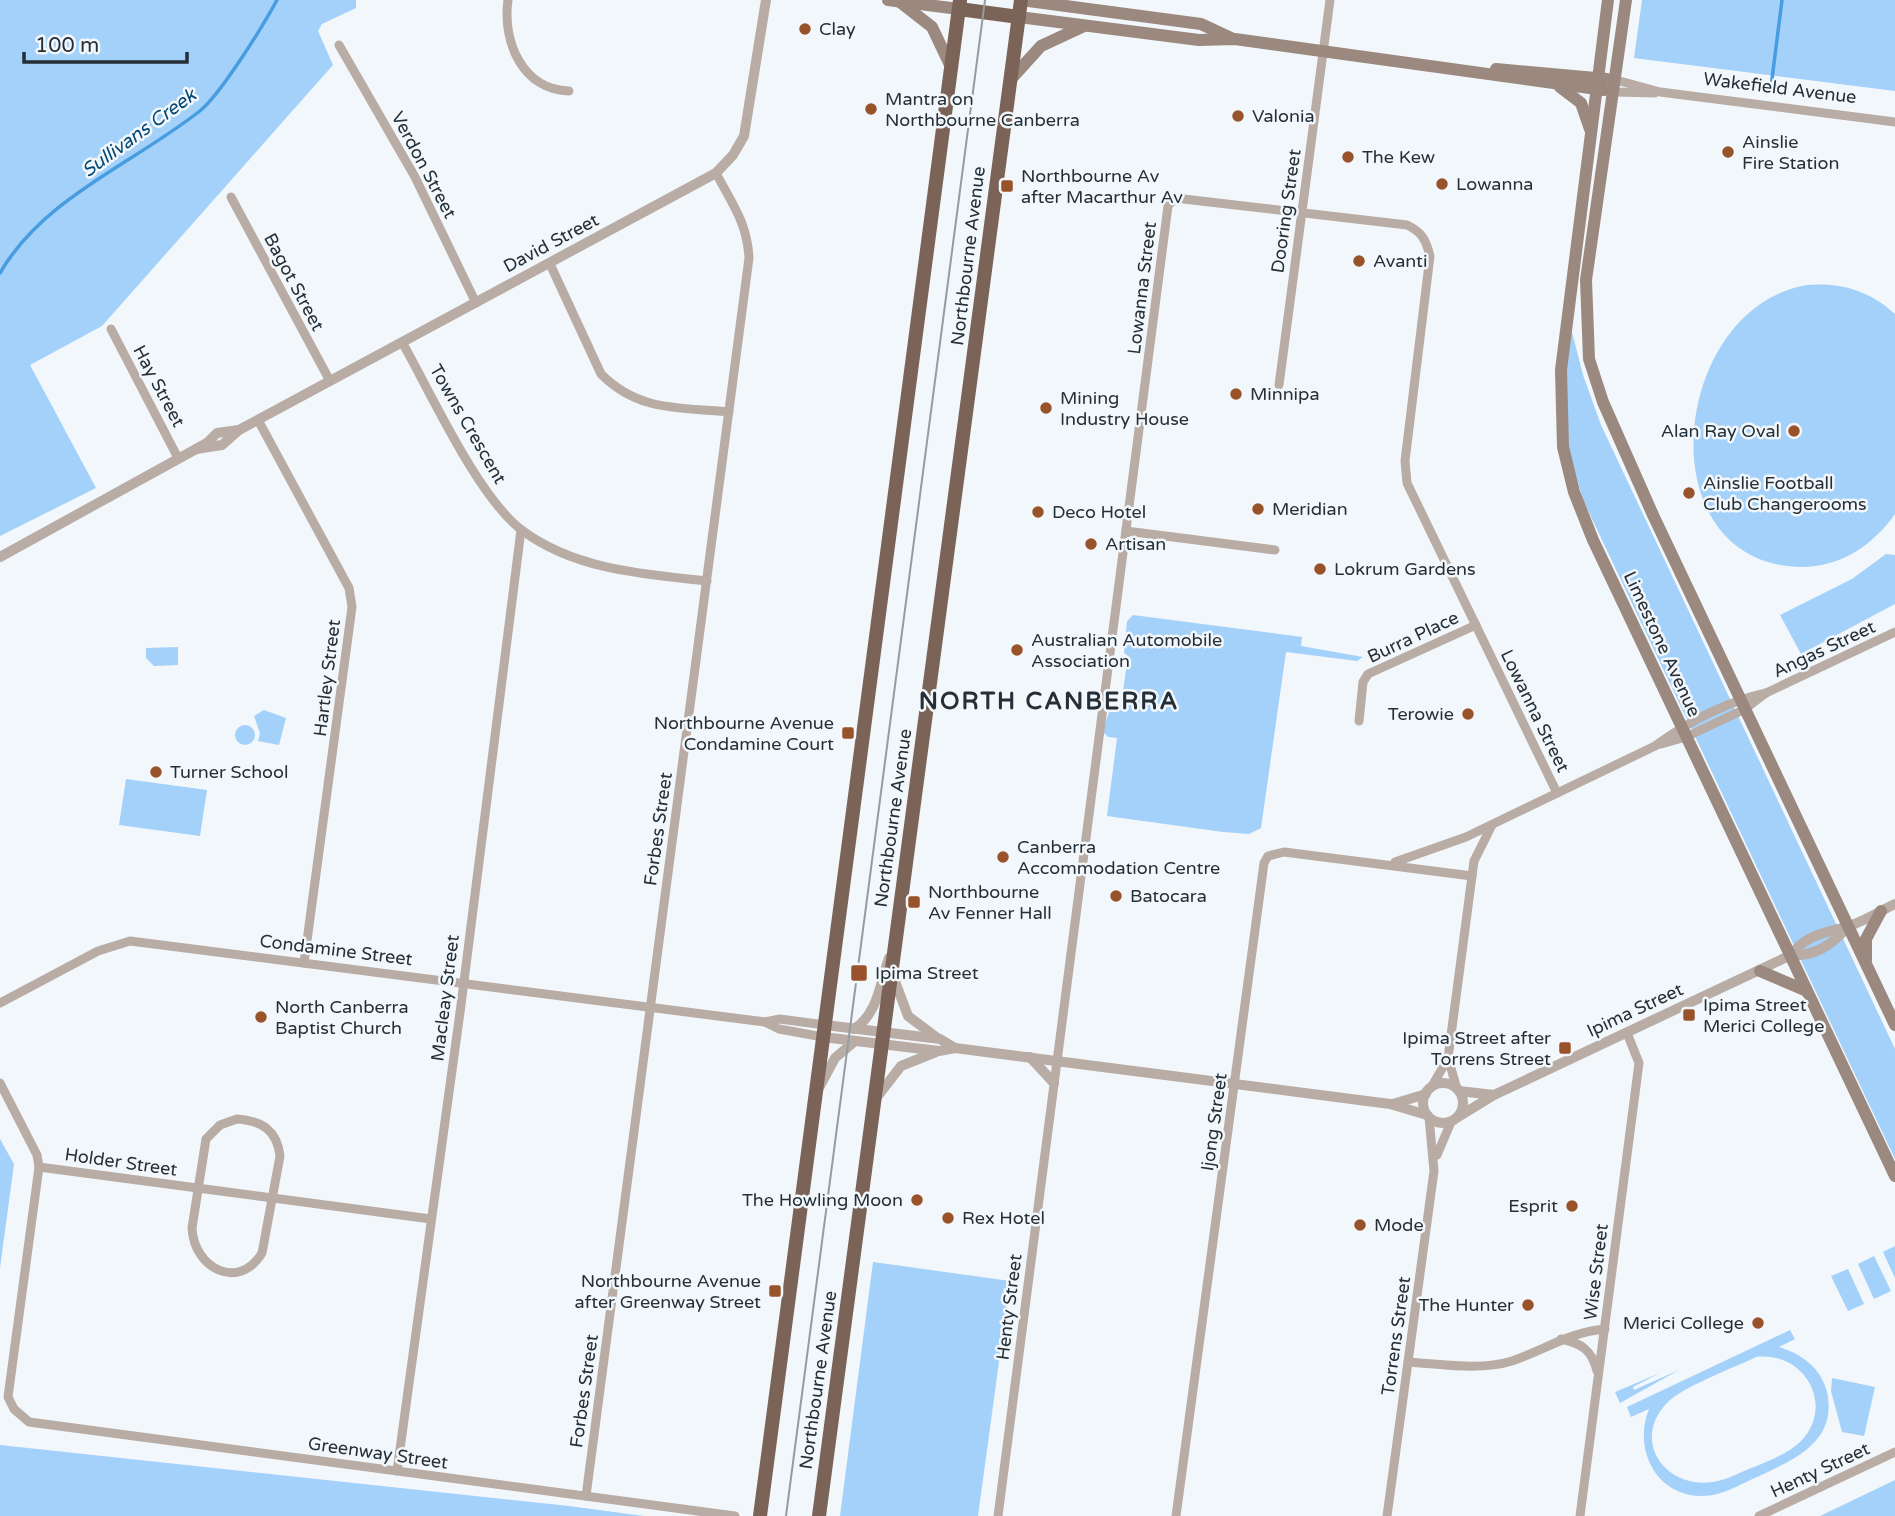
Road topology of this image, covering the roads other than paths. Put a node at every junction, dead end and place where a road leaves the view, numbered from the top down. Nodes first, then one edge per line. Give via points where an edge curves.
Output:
1 (508, 0) edge
2 (766, 0) edge
3 (990, 0) edge
4 (1020, 0) edge
5 (1331, 0) edge
6 (894, 1) edge
7 (1055, 3) edge
8 (1608, 5) edge
9 (962, 6) edge
10 (1625, 6) edge
11 (1019, 17) junction
12 (1084, 26) junction
13 (1235, 39) junction
14 (339, 46) dead end
15 (1324, 52) junction
16 (951, 67) junction
17 (1440, 67) junction
18 (1010, 79) junction
19 (1551, 83) junction
20 (1599, 84) junction
21 (1615, 86) junction
22 (569, 91) dead end
23 (1895, 122) edge
24 (1591, 137) junction
25 (716, 173) junction
26 (231, 197) dead end
27 (1302, 211) junction
28 (550, 264) junction
29 (476, 303) junction
30 (111, 329) dead end
31 (402, 342) junction
32 (330, 381) junction
33 (1279, 385) dead end
34 (729, 412) junction
35 (258, 420) junction
36 (178, 458) junction
37 (522, 530) junction
38 (1126, 531) junction
39 (1275, 550) dead end
40 (0, 557) edge
41 (707, 581) junction
42 (1476, 625) junction
43 (1895, 632) edge
44 (1743, 704) junction
45 (1359, 721) dead end
46 (1684, 732) junction
47 (1557, 793) junction
48 (1493, 823) junction
49 (1390, 863) junction
50 (1472, 876) junction
51 (1895, 904) edge
52 (1881, 911) junction
53 (1848, 926) junction
54 (896, 939) junction
55 (1791, 956) junction
56 (304, 963) junction
57 (1866, 964) junction
58 (892, 970) junction
59 (1760, 971) junction
60 (464, 983) junction
61 (1807, 990) junction
62 (0, 1003) edge
63 (650, 1007) junction
64 (1895, 1026) edge
65 (856, 1028) junction
66 (827, 1033) junction
67 (1627, 1033) junction
68 (880, 1036) junction
69 (855, 1041) junction
70 (940, 1045) junction
71 (1029, 1057) junction
72 (1448, 1058) junction
73 (1057, 1060) junction
74 (0, 1083) edge
75 (1054, 1083) junction
76 (1235, 1084) junction
77 (1458, 1090) junction
78 (1429, 1091) junction
79 (817, 1094) junction
80 (1494, 1095) junction
81 (874, 1101) junction
82 (1390, 1104) junction
83 (1428, 1116) junction
84 (1455, 1119) junction
85 (1435, 1160) junction
86 (39, 1167) junction
87 (1894, 1173) edge
88 (198, 1189) junction
89 (273, 1198) junction
90 (431, 1219) junction
91 (1605, 1329) junction
92 (1559, 1339) junction
93 (1408, 1362) junction
94 (1598, 1376) junction
95 (1895, 1452) edge
96 (397, 1471) junction
97 (586, 1496) junction
98 (735, 1516) edge
99 (760, 1516) edge
100 (819, 1516) edge
101 (998, 1516) edge
102 (1176, 1516) edge
103 (1387, 1516) edge
104 (1580, 1516) edge
105 (1759, 1516) edge

1 - 22 street via 507,34 530,79 551,91
2 - 25 street, David Street via 744,136
3 - 9 highway
4 - 7 main road, Wakefield Avenue
4 - 11 highway, Northbourne Avenue
5 - 15 street, Dooring Street
6 - 9 main road
6 - 16 main road via 933,27
7 - 13 main road, Wakefield Avenue via 1201,23
8 - 10 main road
8 - 20 main road, Limestone Avenue
9 - 11 highway
9 - 16 highway
10 - 21 main road
11 - 12 main road, Wakefield Avenue
11 - 18 highway, Northbourne Avenue
12 - 13 main road, Wakefield Avenue via 1199,40
12 - 18 main road via 1041,46
13 - 15 main road, Wakefield Avenue
14 - 29 street, Verdon Street via 415,177
15 - 17 main road, Wakefield Avenue
15 - 27 street, Dooring Street
16 - 66 highway
17 - 19 main road, Wakefield Avenue
17 - 20 main road, Wakefield Avenue via 1518,70
18 - 54 highway, Northbourne Avenue
19 - 20 main road, Wakefield Avenue
19 - 24 main road via 1581,103
20 - 21 main road, Wakefield Avenue
20 - 24 main road, Limestone Avenue
21 - 23 street, Wakefield Avenue
21 - 44 main road via 1586,280 1590,359 1617,436
24 - 46 main road, Limestone Avenue via 1561,370 1563,447 1593,540
25 - 28 street, David Street
25 - 34 street, Forbes Street via 744,224 749,246
26 - 32 street, Bagot Street
27 - 33 street, Dooring Street
27 - 38 street, Lowanna Street via 1184,196 1168,206
27 - 42 street, Lowanna Street via 1407,225 1419,230 1426,242 1430,256 1405,472
28 - 29 street, David Street
28 - 34 street via 601,374 614,386 625,395 661,407
29 - 31 street, David Street
30 - 36 street, Hay Street
31 - 32 street, David Street
31 - 37 street, Towns Crescent via 486,491
32 - 35 street, David Street
34 - 41 street, Forbes Street
35 - 36 street, David Street via 239,430 217,433
35 - 56 street, Hartley Street via 349,588 352,607
36 - 40 street, David Street
37 - 41 street, Towns Crescent via 589,563
37 - 60 street, Macleay Street
38 - 39 street
38 - 73 street, Lowanna Street
41 - 63 street, Forbes Street
42 - 45 street, Burra Place via 1368,674
42 - 47 street, Lowanna Street
43 - 44 street, Angas Street
44 - 46 street, Ijong Street
44 - 53 main road
46 - 47 street, Ijong Street
46 - 55 main road, Limestone Avenue
47 - 48 street, Ijong Street
48 - 49 street, Ijong Street via 1426,853
48 - 50 street via 1474,860
49 - 50 street, Ijong Street
49 - 76 street, Ijong Street via 1284,852 1268,856
50 - 72 street
51 - 52 street, Ipima Street
52 - 53 street, Ipima Street
52 - 57 main road via 1866,939
53 - 55 street, Ipima Street via 1828,929 1799,943
53 - 57 main road
54 - 58 highway, Northbourne Avenue
54 - 65 street via 878,998
55 - 59 street, Ipima Street
55 - 61 main road, Limestone Avenue
56 - 60 street, Condamine Street
56 - 62 street, Condamine Street via 130,941 98,951
57 - 64 main road
58 - 68 highway, Northbourne Avenue
58 - 70 street via 908,1016
59 - 61 main road
59 - 67 street, Ipima Street
60 - 63 street, Condamine Street
60 - 90 street, Macleay Street
61 - 87 main road, Limestone Avenue
63 - 66 street, Condamine Street
63 - 97 street, Forbes Street
65 - 66 street
65 - 68 street
66 - 69 street
66 - 79 highway
67 - 80 street, Ipima Street
67 - 91 street, Wise Street via 1639,1063
68 - 69 street
68 - 70 street
68 - 81 highway, Northbourne Avenue
69 - 79 street via 835,1058
70 - 71 street
70 - 81 street via 901,1066
71 - 73 street
71 - 75 street
72 - 77 street
72 - 78 street
73 - 75 street, Henty Street
73 - 76 street
74 - 86 street
75 - 101 street, Henty Street
76 - 82 street
76 - 102 street, Ijong Street
77 - 78 street via 1441,1084
77 - 80 street
77 - 84 street via 1463,1107
78 - 82 street
78 - 83 street via 1424,1106
79 - 99 highway
80 - 84 street, Ipima Street
81 - 100 highway, Northbourne Avenue
82 - 83 street
83 - 84 street via 1439,1123
83 - 85 street, Torrens Street
84 - 85 street, Torrens Street
85 - 93 street, Torrens Street
86 - 88 street, Holder Street
86 - 96 street, Greenway Street via 8,1396 20,1415 37,1424
88 - 89 street, Holder Street
88 - 89 street, Holder Street via 206,1139 220,1125 237,1119 266,1127 278,1141
88 - 89 street, Holder Street via 193,1243 200,1258 221,1271 238,1271 257,1260 265,1245
89 - 90 street, Holder Street
90 - 96 street, Macleay Street
91 - 92 street
91 - 94 street, Wise Street
92 - 93 street via 1509,1362
92 - 94 street via 1586,1349
93 - 103 street, Torrens Street
94 - 104 street, Wise Street
95 - 105 street, Henty Street
96 - 97 street, Greenway Street
97 - 98 street, Greenway Street

